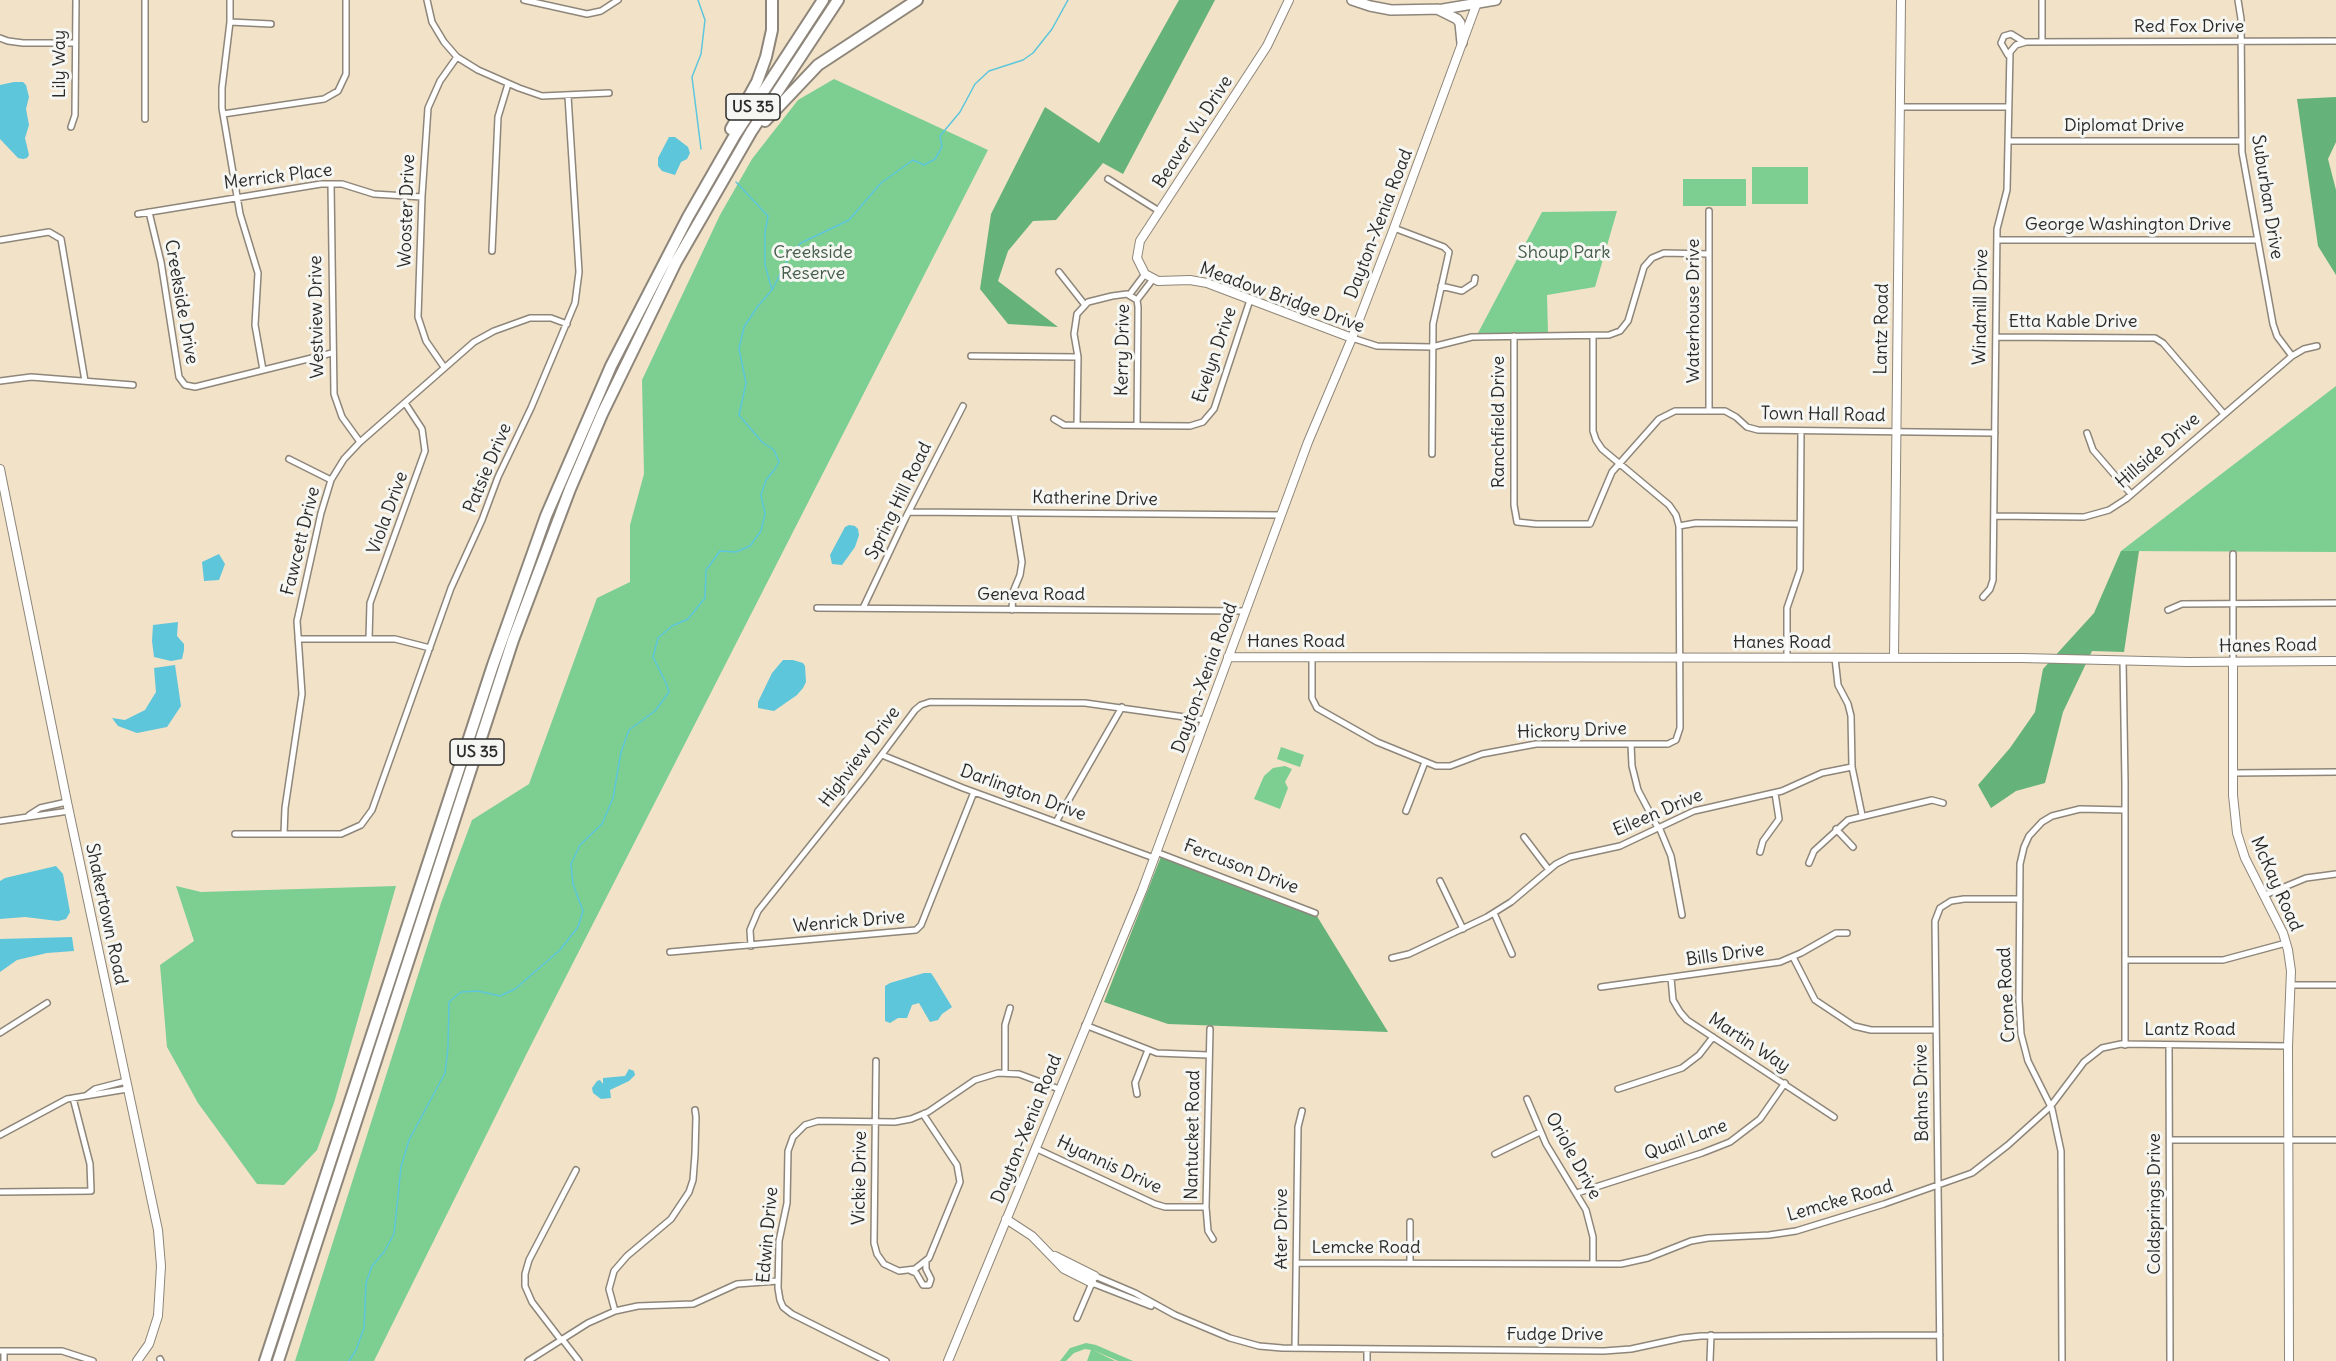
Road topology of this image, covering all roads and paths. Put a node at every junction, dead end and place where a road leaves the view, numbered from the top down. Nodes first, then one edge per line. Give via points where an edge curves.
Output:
1 (76, 0) edge
2 (145, 0) edge
3 (230, 0) edge
4 (346, 0) edge
5 (427, 0) edge
6 (524, 0) edge
7 (618, 0) edge
8 (772, 0) edge
9 (823, 0) edge
10 (838, 0) edge
11 (917, 0) edge
12 (1289, 0) edge
13 (1352, 0) edge
14 (1496, 0) edge
15 (1901, 0) edge
16 (2042, 0) edge
17 (2238, 0) edge
18 (1478, 2) edge
19 (1437, 9) junction
20 (230, 22) junction
21 (271, 24) dead end
22 (0, 38) edge
23 (2336, 41) edge
24 (2026, 42) junction
25 (2042, 42) junction
26 (2241, 42) junction
27 (75, 43) junction
28 (1462, 43) junction
29 (457, 57) junction
30 (2008, 57) junction
31 (508, 84) junction
32 (609, 93) dead end
33 (568, 96) junction
34 (1899, 106) junction
35 (2008, 107) junction
36 (223, 114) junction
37 (145, 119) dead end
38 (71, 127) dead end
39 (2008, 141) junction
40 (2241, 141) junction
41 (730, 166) junction
42 (1108, 178) dead end
43 (331, 184) junction
44 (237, 197) junction
45 (422, 197) junction
46 (1160, 211) junction
47 (1709, 211) dead end
48 (149, 212) junction
49 (138, 214) dead end
50 (688, 217) junction
51 (1395, 228) junction
52 (0, 240) edge
53 (1997, 240) junction
54 (2258, 240) junction
55 (492, 251) dead end
56 (1709, 254) junction
57 (1059, 272) dead end
58 (1145, 274) junction
59 (1475, 278) dead end
60 (1152, 279) junction
61 (1441, 286) junction
62 (1130, 294) junction
63 (1137, 300) junction
64 (1250, 300) junction
65 (1084, 304) junction
66 (567, 324) junction
67 (1514, 336) junction
68 (1593, 336) junction
69 (1996, 337) junction
70 (1352, 338) junction
71 (2317, 345) dead end
72 (1432, 347) junction
73 (332, 353) junction
74 (971, 356) dead end
75 (2292, 356) junction
76 (1078, 357) junction
77 (444, 367) junction
78 (263, 370) junction
79 (0, 381) edge
80 (85, 381) junction
81 (134, 385) dead end
82 (405, 402) junction
83 (963, 406) dead end
84 (1709, 410) junction
85 (2224, 414) junction
86 (1054, 419) dead end
87 (1077, 425) junction
88 (1137, 425) junction
89 (1801, 431) junction
90 (1896, 432) junction
91 (1995, 433) junction
92 (2087, 433) dead end
93 (360, 442) junction
94 (1432, 454) dead end
95 (289, 459) dead end
96 (1620, 463) junction
97 (0, 469) edge
98 (332, 480) junction
99 (2131, 494) junction
100 (1514, 507) joint
101 (909, 512) junction
102 (1014, 513) junction
103 (1280, 515) junction
104 (1994, 516) junction
105 (1800, 524) junction
106 (1679, 526) junction
107 (2233, 554) dead end
108 (1983, 597) dead end
109 (2336, 603) edge
110 (2232, 604) junction
111 (817, 608) dead end
112 (863, 608) junction
113 (1012, 610) junction
114 (2168, 610) dead end
115 (1245, 612) junction
116 (298, 639) junction
117 (369, 639) junction
118 (430, 648) junction
119 (1228, 657) junction
120 (1312, 657) junction
121 (1787, 657) junction
122 (1680, 658) junction
123 (1835, 658) junction
124 (1894, 658) junction
125 (2122, 660) junction
126 (2336, 660) edge
127 (2232, 662) junction
128 (1122, 707) junction
129 (1206, 720) junction
130 (1631, 744) junction
131 (882, 755) junction
132 (1425, 762) junction
133 (1851, 767) junction
134 (2336, 772) edge
135 (2233, 773) junction
136 (974, 792) junction
137 (1775, 793) junction
138 (1943, 803) dead end
139 (68, 806) junction
140 (2125, 810) junction
141 (1406, 811) dead end
142 (1863, 815) junction
143 (0, 821) edge
144 (1056, 822) junction
145 (1658, 828) junction
146 (1836, 829) junction
147 (235, 834) dead end
148 (284, 834) junction
149 (1524, 837) dead end
150 (1853, 847) dead end
151 (1760, 852) dead end
152 (1155, 855) junction
153 (1809, 863) dead end
154 (1549, 870) junction
155 (2336, 874) edge
156 (1440, 881) dead end
157 (2265, 896) junction
158 (2019, 899) junction
159 (1314, 913) dead end
160 (1494, 913) junction
161 (1682, 915) dead end
162 (1463, 929) junction
163 (1847, 933) dead end
164 (2286, 943) junction
165 (751, 946) junction
166 (670, 952) dead end
167 (1512, 954) dead end
168 (1793, 957) junction
169 (1392, 958) dead end
170 (2125, 960) junction
171 (1671, 978) junction
172 (2292, 985) junction
173 (2336, 985) edge
174 (1600, 987) dead end
175 (47, 1003) dead end
176 (1010, 1008) dead end
177 (1085, 1025) junction
178 (1210, 1029) dead end
179 (1936, 1030) junction
180 (0, 1033) edge
181 (1713, 1037) junction
182 (2125, 1045) junction
183 (2169, 1046) junction
184 (2288, 1046) junction
185 (1148, 1050) junction
186 (1208, 1055) junction
187 (876, 1061) dead end
188 (1005, 1073) junction
189 (1785, 1083) junction
190 (127, 1085) junction
191 (1059, 1089) junction
192 (1618, 1089) dead end
193 (1137, 1094) dead end
194 (73, 1098) junction
195 (1527, 1099) dead end
196 (2050, 1107) junction
197 (694, 1110) dead end
198 (1302, 1111) dead end
199 (924, 1114) junction
200 (1834, 1117) dead end
201 (876, 1122) junction
202 (1540, 1132) junction
203 (0, 1135) edge
204 (2170, 1140) junction
205 (2336, 1140) edge
206 (2289, 1141) junction
207 (1035, 1148) junction
208 (1495, 1154) dead end
209 (576, 1170) dead end
210 (1938, 1186) junction
211 (0, 1192) edge
212 (1577, 1193) junction
213 (1206, 1207) junction
214 (1006, 1219) junction
215 (1410, 1222) dead end
216 (1213, 1239) dead end
217 (926, 1262) junction
218 (1296, 1263) junction
219 (1410, 1263) junction
220 (1593, 1264) junction
221 (911, 1271) junction
222 (1094, 1279) junction
223 (778, 1281) junction
224 (615, 1311) junction
225 (1077, 1318) dead end
226 (1711, 1335) junction
227 (1940, 1335) junction
228 (562, 1339) junction
229 (1295, 1348) junction
230 (1367, 1349) junction
231 (2, 1352) edge
232 (4, 1361) edge
233 (93, 1361) edge
234 (137, 1361) edge
235 (265, 1361) edge
236 (278, 1361) edge
237 (528, 1361) edge
238 (579, 1361) edge
239 (886, 1361) edge
240 (948, 1361) edge
241 (1367, 1361) edge
242 (1710, 1361) edge
243 (1940, 1361) edge
244 (2062, 1361) edge
245 (2170, 1361) edge
246 (2289, 1361) edge

1 - 27 street, Lily Way
2 - 37 street
3 - 20 street
4 - 36 street via 346,74 338,91 324,99
5 - 29 street via 432,22
6 - 7 street via 587,14 608,8
8 - 50 highway via 771,37 758,82 705,176
9 - 50 highway, US 35 via 735,135
10 - 41 highway, US 35
11 - 41 highway via 818,65 772,112
12 - 46 street, Beaver Vu Drive via 1268,46
13 - 19 main road via 1391,10
14 - 18 main road
15 - 34 street, Lantz Road
16 - 25 street
17 - 26 street, Suburban Drive
18 - 19 main road
18 - 28 street, Dayton-Xenia Road
19 - 28 main road via 1459,20
20 - 21 street
20 - 36 street
22 - 27 street via 23,43
23 - 26 street, Red Fox Drive
24 - 25 street
24 - 30 street via 2014,47
24 - 30 street via 2010,34 2004,36 2001,43
25 - 26 street, Red Fox Drive
26 - 40 street, Suburban Drive
27 - 38 street, Lily Way via 75,116
28 - 51 street, Dayton-Xenia Road
29 - 31 street
29 - 45 street, Wooster Drive via 428,108
30 - 35 street, Windmill Drive
31 - 33 street via 542,96
31 - 55 street via 498,117
32 - 33 street
33 - 66 street, Patsie Drive via 579,272 575,303
34 - 35 street
34 - 90 street, Lantz Road
35 - 39 street, Windmill Drive
36 - 44 street
39 - 40 street, Diplomat Drive
39 - 53 street, Windmill Drive via 2007,190
40 - 54 street, Suburban Drive
41 - 236 highway, US 35 via 676,262 597,425 540,565
42 - 46 street
43 - 44 street, Merrick Place
43 - 45 street, Merrick Place via 374,194
43 - 73 street, Westview Drive
44 - 48 street, Merrick Place
44 - 78 street via 258,273 255,325
45 - 77 street, Wooster Drive via 418,317 426,341
46 - 58 street, Beaver Vu Drive via 1137,249 1138,262
47 - 56 street, Waterhouse Drive
48 - 49 street, Merrick Place
48 - 78 street, Creekside Drive via 179,377 185,385 195,387
50 - 235 highway, US 35 via 611,366 518,591
51 - 61 street via 1448,249
51 - 70 street, Dayton-Xenia Road
52 - 80 street via 47,232 57,234 64,245
53 - 54 street, George Washington Drive
53 - 69 street, Windmill Drive
54 - 75 street, Suburban Drive via 2274,328
56 - 68 street, Meadow Bridge Drive via 1664,253 1652,258 1644,267 1627,323 1612,334
56 - 84 street, Waterhouse Drive
57 - 65 street
58 - 60 street
58 - 62 street, Kerry Drive
59 - 61 street via 1462,291
60 - 63 street, Kerry Drive
60 - 64 street, Meadow Bridge Drive via 1199,281
61 - 72 street via 1434,312
62 - 63 street
62 - 65 street
63 - 88 street, Kerry Drive
64 - 70 street, Meadow Bridge Drive
64 - 88 street, Evelyn Drive via 1209,417 1190,426
65 - 76 street via 1075,321
66 - 77 street, Fawcett Drive via 543,317 524,319 478,340
66 - 118 street, Patsie Drive via 451,588
67 - 68 street, Meadow Bridge Drive
67 - 72 street, Meadow Bridge Drive via 1472,337
67 - 100 street, Ranchfield Drive
68 - 96 street via 1594,434 1600,447
69 - 85 street, Etta Kable Drive via 2155,338
69 - 91 street, Windmill Drive
70 - 72 street, Meadow Bridge Drive via 1377,346
70 - 103 street, Dayton-Xenia Road
71 - 75 street, Hillside Drive
72 - 94 street
73 - 78 street
73 - 93 street, Westview Drive via 334,398
74 - 76 street
75 - 85 street, Hillside Drive
76 - 87 street
77 - 82 street, Fawcett Drive
79 - 80 street via 31,377
80 - 81 street
82 - 93 street, Fawcett Drive
82 - 117 street, Viola Drive via 422,429 425,452 370,603
83 - 101 street, Spring Hill Road
84 - 89 street, Town Hall Road via 1729,412 1752,429
84 - 96 street, Town Hall Road via 1679,411 1659,419
85 - 99 street, Hillside Drive
86 - 87 street, Evelyn Drive via 1064,425
87 - 88 street, Evelyn Drive
89 - 90 street, Town Hall Road
89 - 105 street
90 - 91 street, Town Hall Road
90 - 124 street, Lantz Road
91 - 104 street, Windmill Drive
92 - 99 street via 2093,450
93 - 98 street, Fawcett Drive
95 - 98 street
96 - 100 street, Town Hall Road via 1612,472 1590,524 1517,522
96 - 106 street via 1669,505
97 - 139 street, Shakertown Road
98 - 116 street, Fawcett Drive via 298,614
99 - 104 street, Hillside Drive via 2109,510 2091,516
101 - 102 street, Katherine Drive
101 - 112 street, Spring Hill Road
102 - 103 street, Katherine Drive
102 - 113 street via 1022,562
103 - 115 street, Dayton-Xenia Road
104 - 108 street, Windmill Drive via 1993,580
105 - 106 street
105 - 121 street via 1800,573 1787,608
106 - 122 street, Hickory Drive
107 - 110 street
109 - 110 street
110 - 114 street via 2182,604
110 - 127 street
111 - 112 street, Geneva Road
112 - 113 street, Geneva Road
113 - 115 street, Geneva Road
115 - 119 street, Dayton-Xenia Road
116 - 117 street
116 - 148 street, Fawcett Drive via 302,694
117 - 118 street via 401,639
118 - 148 street, Patsie Drive via 367,819 348,832
119 - 120 street, Hanes Road
119 - 129 street, Dayton-Xenia Road
120 - 122 street, Hanes Road
120 - 132 street, Hickory Drive via 1312,698 1317,708 1377,742
121 - 122 street, Hanes Road
121 - 123 street, Hanes Road
122 - 130 street, Hickory Drive via 1679,735 1671,743
123 - 124 street, Hanes Road
123 - 133 street via 1838,685 1851,716
124 - 125 street, Hanes Road
125 - 127 street, Hanes Road
125 - 140 street, Lantz Road
126 - 127 street, Hanes Road
127 - 135 street, McKay Road
128 - 129 street, Highview Drive
128 - 131 street, Highview Drive via 1085,703 930,702 915,710
128 - 144 street
129 - 152 street, Dayton-Xenia Road
130 - 132 street, Hickory Drive via 1536,744 1482,754 1450,766
130 - 145 street via 1638,790
131 - 136 street, Darlington Drive
131 - 165 street, Highview Drive via 758,911 750,930
132 - 141 street
133 - 137 street, Eileen Drive via 1822,773
133 - 142 street
134 - 135 street
135 - 157 street, McKay Road via 2237,833
136 - 144 street, Darlington Drive
136 - 165 street, Wenrick Drive via 916,930
137 - 145 street, Eileen Drive via 1694,811
137 - 151 street via 1779,819
138 - 142 street via 1932,800
139 - 143 street
139 - 190 street, Shakertown Road
140 - 158 street, Crone Road via 2073,810 2042,822 2029,836 2022,854
140 - 170 street, Lantz Road
142 - 146 street
144 - 152 street, Darlington Drive
145 - 154 street, Eileen Drive via 1620,846 1570,857
145 - 161 street via 1671,856
146 - 150 street
146 - 153 street via 1814,851
147 - 148 street
149 - 154 street
152 - 159 street, Fercuson Drive
152 - 177 street, Dayton-Xenia Road
154 - 160 street, Eileen Drive
155 - 157 street via 2298,880
156 - 162 street
157 - 164 street, McKay Road
158 - 179 street, Bahns Drive via 1956,900 1939,910 1935,925
158 - 196 street, Crone Road via 2021,1034 2028,1061
160 - 162 street, Eileen Drive
160 - 167 street
162 - 169 street, Eileen Drive
163 - 168 street, Bills Drive via 1836,933
164 - 170 street via 2223,960
164 - 172 street, McKay Road
165 - 166 street, Wenrick Drive
168 - 171 street, Bills Drive via 1766,965
168 - 179 street via 1815,1000 1854,1026 1871,1030
170 - 182 street, Lantz Road
171 - 174 street, Bills Drive
171 - 181 street, Martin Way via 1672,996 1680,1012
172 - 173 street
172 - 184 street, McKay Road
175 - 180 street
176 - 188 street via 1005,1024
177 - 185 street
177 - 191 street, Dayton-Xenia Road
178 - 186 street, Nantucket Road
179 - 210 street, Bahns Drive
181 - 189 street, Martin Way
181 - 192 street via 1700,1055 1682,1068
182 - 183 street, Lantz Road
182 - 196 street, Lemcke Road via 2106,1047 2088,1058
183 - 184 street, Lantz Road
183 - 204 street, Coldsprings Drive
184 - 206 street
185 - 186 street via 1166,1055
185 - 193 street via 1135,1083
186 - 213 street, Nantucket Road
187 - 201 street, Vickie Drive
188 - 191 street via 1019,1074
188 - 199 street via 975,1080
189 - 200 street, Martin Way
189 - 212 street, Quail Lane via 1760,1119 1730,1142
190 - 194 street via 95,1096
190 - 234 street, Shakertown Road via 157,1222 161,1266 158,1316 149,1344
191 - 207 street, Dayton-Xenia Road
194 - 203 street
194 - 211 street via 90,1164 91,1191
195 - 202 street, Oriole Drive
196 - 210 street, Lemcke Road via 1980,1168
196 - 244 street, Crone Road via 2062,1165
197 - 224 street via 696,1148 689,1192 671,1219 614,1271 609,1289
198 - 218 street, Ater Drive via 1298,1127
199 - 201 street via 903,1121
199 - 217 street via 957,1165 960,1180
201 - 221 street, Vickie Drive via 875,1248 888,1267
201 - 223 street, Edwin Drive via 818,1121 805,1125 793,1137 788,1151
202 - 208 street
202 - 212 street, Oriole Drive
204 - 206 street
204 - 245 street, Coldsprings Drive
205 - 206 street
206 - 246 street
207 - 213 street, Hyannis Drive via 1155,1204
207 - 214 street, Dayton-Xenia Road
209 - 228 street via 525,1274 532,1302
210 - 220 street, Lemcke Road via 1796,1231 1708,1238 1642,1260
210 - 227 street, Bahns Drive
212 - 220 street, Oriole Drive via 1591,1226
213 - 216 street, Nantucket Road via 1208,1231
214 - 222 street, Fudge Drive via 1032,1236 1064,1269
214 - 240 street, Dayton-Xenia Road
215 - 219 street
217 - 221 street
217 - 221 street, Vickie Drive via 929,1285 923,1285
218 - 219 street, Lemcke Road
218 - 229 street, Ater Drive
219 - 220 street, Lemcke Road
222 - 225 street
222 - 229 street, Fudge Drive via 1245,1343
223 - 224 street via 737,1284 693,1305 638,1306
223 - 239 street, Edwin Drive via 780,1300 789,1312
224 - 228 street
226 - 227 street, Fudge Drive
226 - 230 street, Fudge Drive via 1613,1351
226 - 242 street
227 - 243 street, Bahns Drive
228 - 237 street
228 - 238 street
229 - 230 street, Fudge Drive
230 - 241 street
231 - 232 street
231 - 233 street via 62,1352

